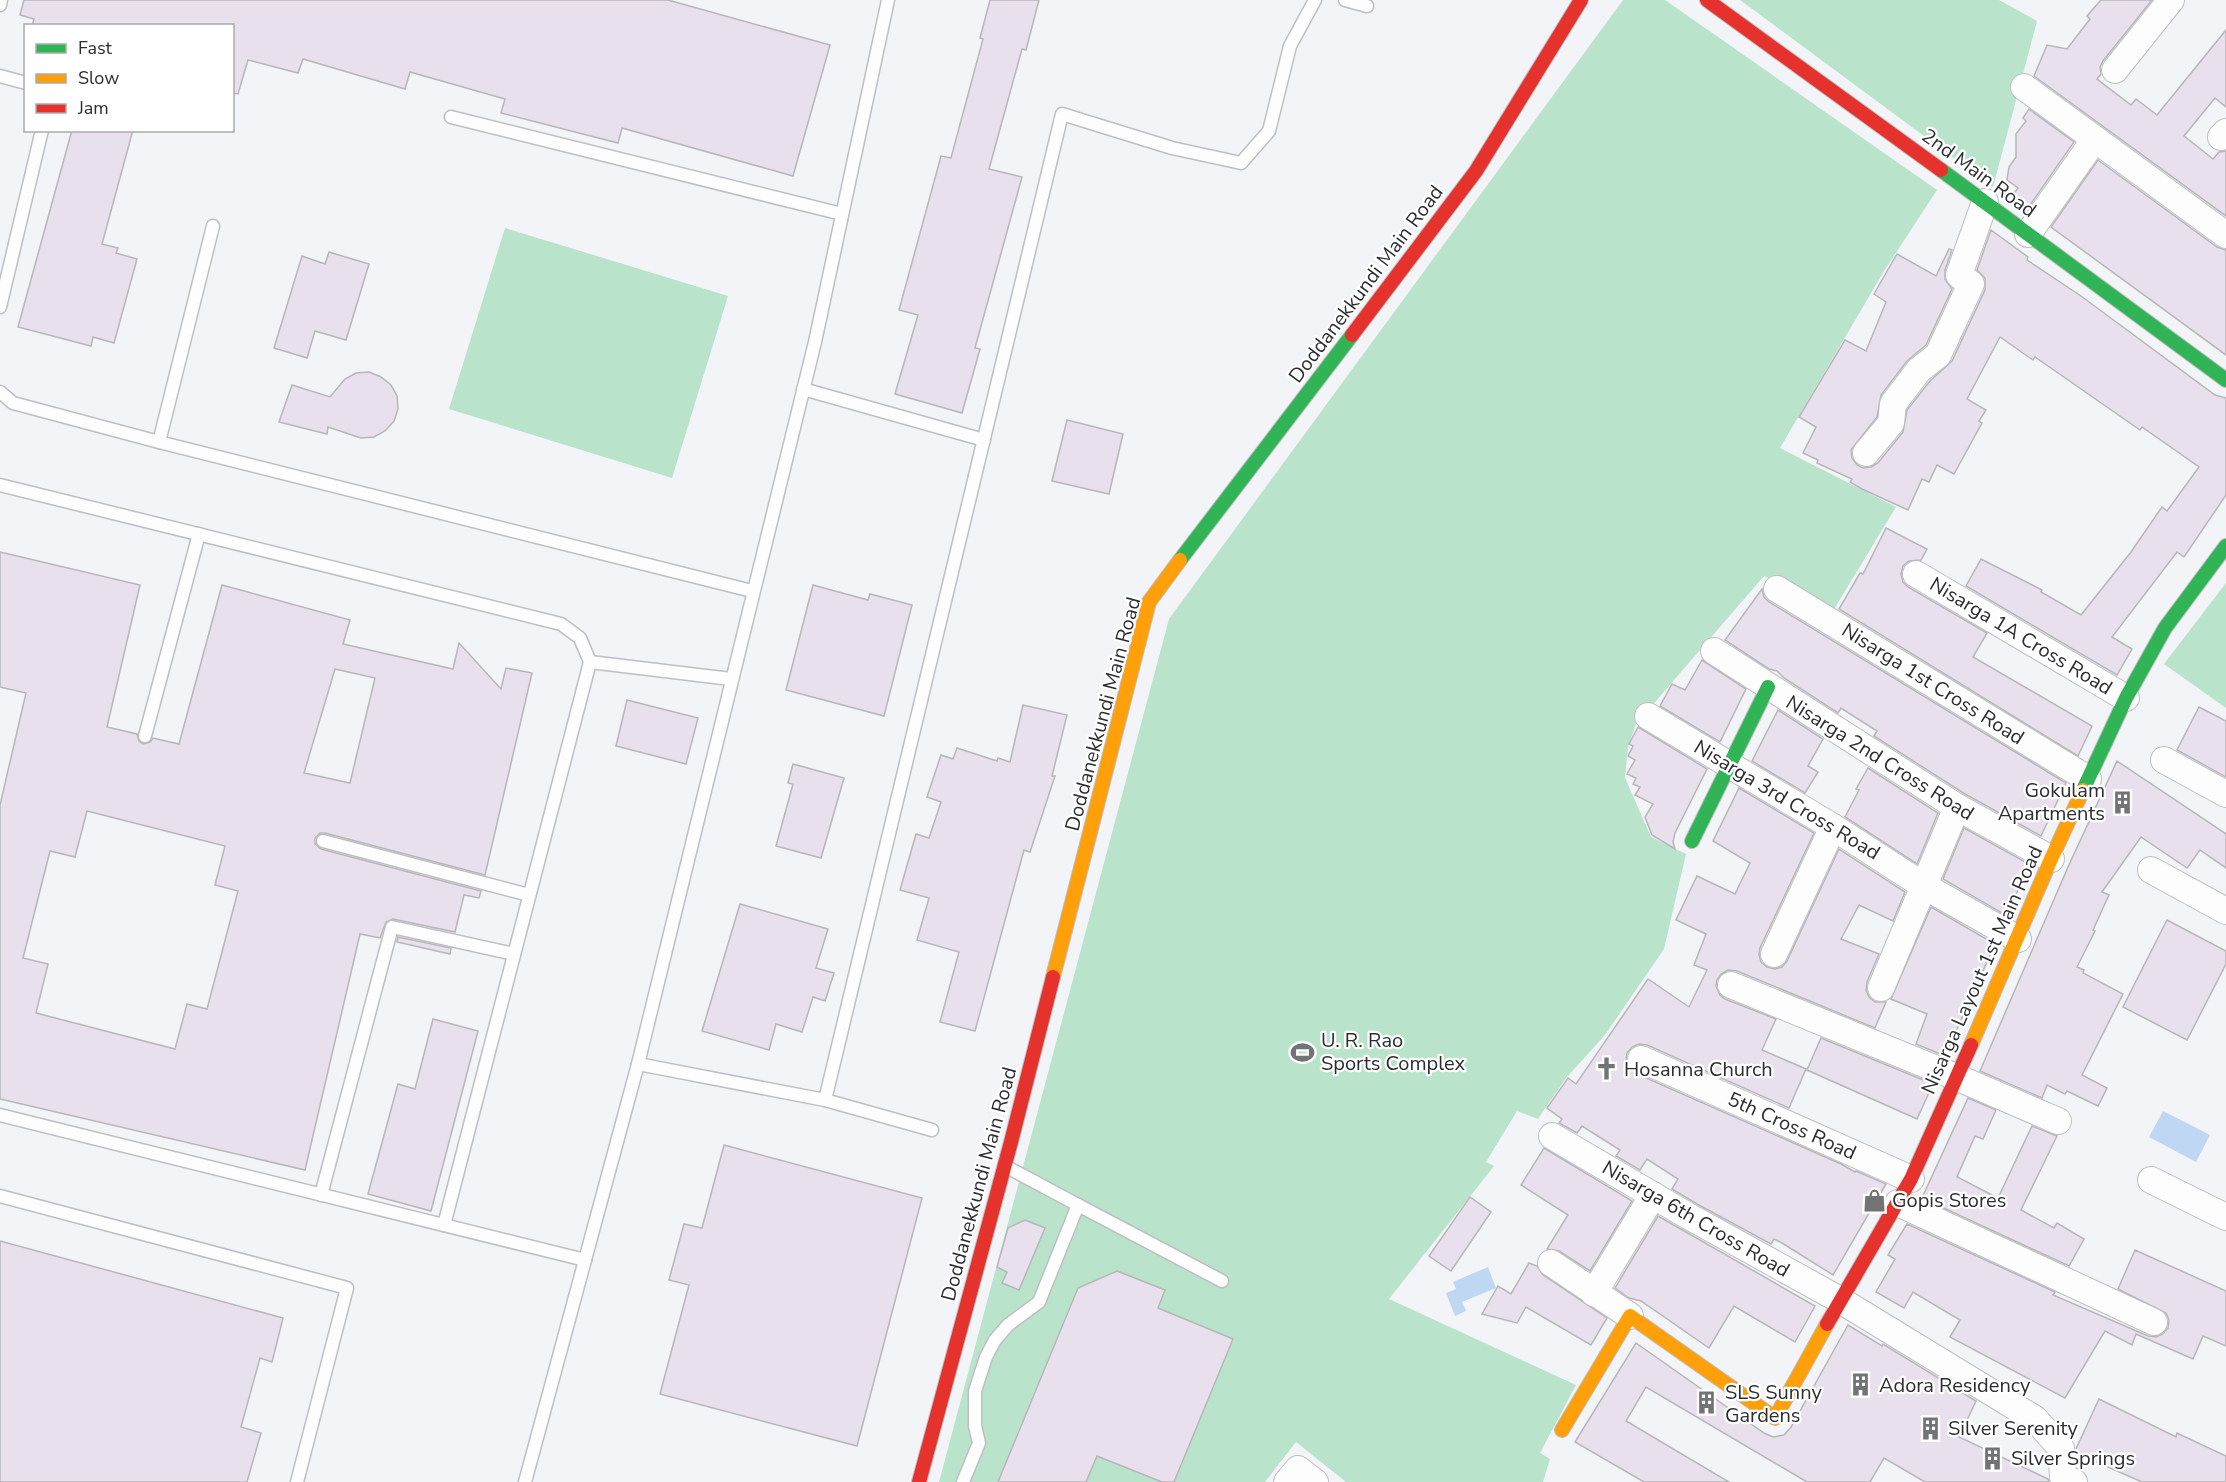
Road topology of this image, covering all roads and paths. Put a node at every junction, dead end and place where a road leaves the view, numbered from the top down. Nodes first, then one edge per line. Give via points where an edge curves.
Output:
1 (1, 0) edge
2 (888, 0) edge
3 (1315, 0) edge
4 (1346, 0) edge
5 (1581, 0) edge
6 (1707, 0) edge
7 (2171, 0) edge
8 (0, 5) edge
9 (1366, 6) dead end
10 (2115, 70) dead end
11 (0, 76) edge
12 (24, 82) edge
13 (2024, 87) dead end
14 (451, 117) dead end
15 (42, 132) edge
16 (2095, 139) junction
17 (1985, 202) junction
18 (842, 214) junction
19 (213, 226) dead end
20 (2028, 234) junction
21 (2226, 235) edge
22 (0, 307) edge
23 (2226, 380) edge
24 (803, 389) junction
25 (0, 393) edge
26 (984, 440) junction
27 (159, 442) junction
28 (1866, 453) dead end
29 (0, 485) edge
30 (199, 534) junction
31 (2226, 546) edge
32 (1916, 574) dead end
33 (1778, 588) dead end
34 (752, 591) junction
35 (1713, 651) dead end
36 (590, 662) junction
37 (731, 679) junction
38 (1768, 687) junction
39 (2126, 698) junction
40 (1648, 716) dead end
41 (146, 736) dead end
42 (2163, 759) dead end
43 (1728, 764) junction
44 (2088, 779) junction
45 (2226, 794) edge
46 (1957, 807) junction
47 (1833, 827) junction
48 (323, 841) dead end
49 (1692, 841) dead end
50 (2051, 859) junction
51 (2151, 870) dead end
52 (1924, 886) junction
53 (529, 895) junction
54 (2226, 911) edge
55 (2018, 939) junction
56 (514, 954) junction
57 (1774, 954) dead end
58 (1731, 985) dead end
59 (1881, 988) dead end
60 (1641, 1059) dead end
61 (638, 1064) junction
62 (1956, 1077) junction
63 (825, 1100) junction
64 (0, 1115) edge
65 (2058, 1121) dead end
66 (932, 1130) dead end
67 (1552, 1136) dead end
68 (1004, 1166) junction
69 (1911, 1179) junction
70 (2151, 1180) dead end
71 (321, 1195) junction
72 (1653, 1195) junction
73 (0, 1196) edge
74 (1898, 1203) junction
75 (1078, 1205) junction
76 (2226, 1217) edge
77 (444, 1225) junction
78 (585, 1260) junction
79 (1551, 1263) dead end
80 (1222, 1281) dead end
81 (1594, 1293) junction
82 (1840, 1300) junction
83 (1630, 1316) junction
84 (2154, 1322) dead end
85 (1562, 1430) dead end
86 (297, 1482) edge
87 (525, 1482) edge
88 (919, 1482) edge
89 (963, 1482) edge
90 (1287, 1482) edge
91 (1315, 1482) edge
92 (2074, 1482) edge

1 - 8 lane
2 - 18 lane
3 - 26 lane via 1290,46 1269,131 1241,163 1172,148 1062,114
4 - 9 lane
5 - 68 street, Doddanekkundi Main Road via 1476,171 1149,602
6 - 17 street, 2nd Main Road
7 - 10 street
11 - 12 lane
13 - 16 street
14 - 18 lane
15 - 22 lane
16 - 20 street
16 - 21 street
17 - 20 street, 2nd Main Road
17 - 28 street via 1959,275 1971,284 1938,355 1919,370 1893,404 1891,423
18 - 24 lane
19 - 27 lane
20 - 23 street, 2nd Main Road
24 - 26 lane
24 - 34 lane
25 - 27 lane via 13,403
26 - 63 lane
27 - 34 lane
29 - 30 lane
30 - 36 lane via 561,624 580,638
30 - 41 lane
31 - 39 street, Nisarga Layout 1st Main Road via 2165,628
32 - 39 street, Nisarga 1A Cross Road
33 - 44 street, Nisarga 1st Cross Road
34 - 37 lane
35 - 38 street, Nisarga 2nd Cross Road
36 - 37 lane
36 - 53 lane
37 - 61 lane
38 - 43 street
38 - 46 street, Nisarga 2nd Cross Road
39 - 44 street, Nisarga Layout 1st Main Road
40 - 43 street, Nisarga 3rd Cross Road
42 - 45 street
43 - 47 street, Nisarga 3rd Cross Road
43 - 49 street
44 - 50 street, Nisarga Layout 1st Main Road
46 - 50 street, Nisarga 2nd Cross Road
46 - 52 street
47 - 52 street, Nisarga 3rd Cross Road
47 - 57 street
48 - 53 lane
50 - 55 street, Nisarga Layout 1st Main Road
51 - 54 street
52 - 55 street, Nisarga 3rd Cross Road
52 - 59 street
53 - 56 lane
55 - 62 street, Nisarga Layout 1st Main Road
56 - 71 lane via 392,927
56 - 77 lane
58 - 62 street
60 - 69 street, 5th Cross Road
61 - 63 lane
61 - 78 lane
62 - 65 street
62 - 69 street, Nisarga Layout 1st Main Road
63 - 66 lane
64 - 71 lane
67 - 72 street, Nisarga 6th Cross Road
68 - 75 lane
68 - 88 street, Doddanekkundi Main Road
69 - 74 street, Nisarga Layout 1st Main Road
70 - 76 street
71 - 77 lane
72 - 81 street
72 - 82 street, Nisarga 6th Cross Road
73 - 86 lane via 347,1288
74 - 82 street, Nisarga Layout 1st Main Road
74 - 84 street
75 - 80 lane
75 - 89 lane via 1039,1302 1008,1325 986,1357 975,1391 979,1443
77 - 78 lane
78 - 87 lane
79 - 81 street
81 - 83 street
82 - 83 street, Nisarga Layout 1st Main Road via 1775,1418
82 - 92 street, Nisarga 6th Cross Road via 2035,1419 2061,1448 2063,1477
83 - 85 street
90 - 91 street via 1298,1469

